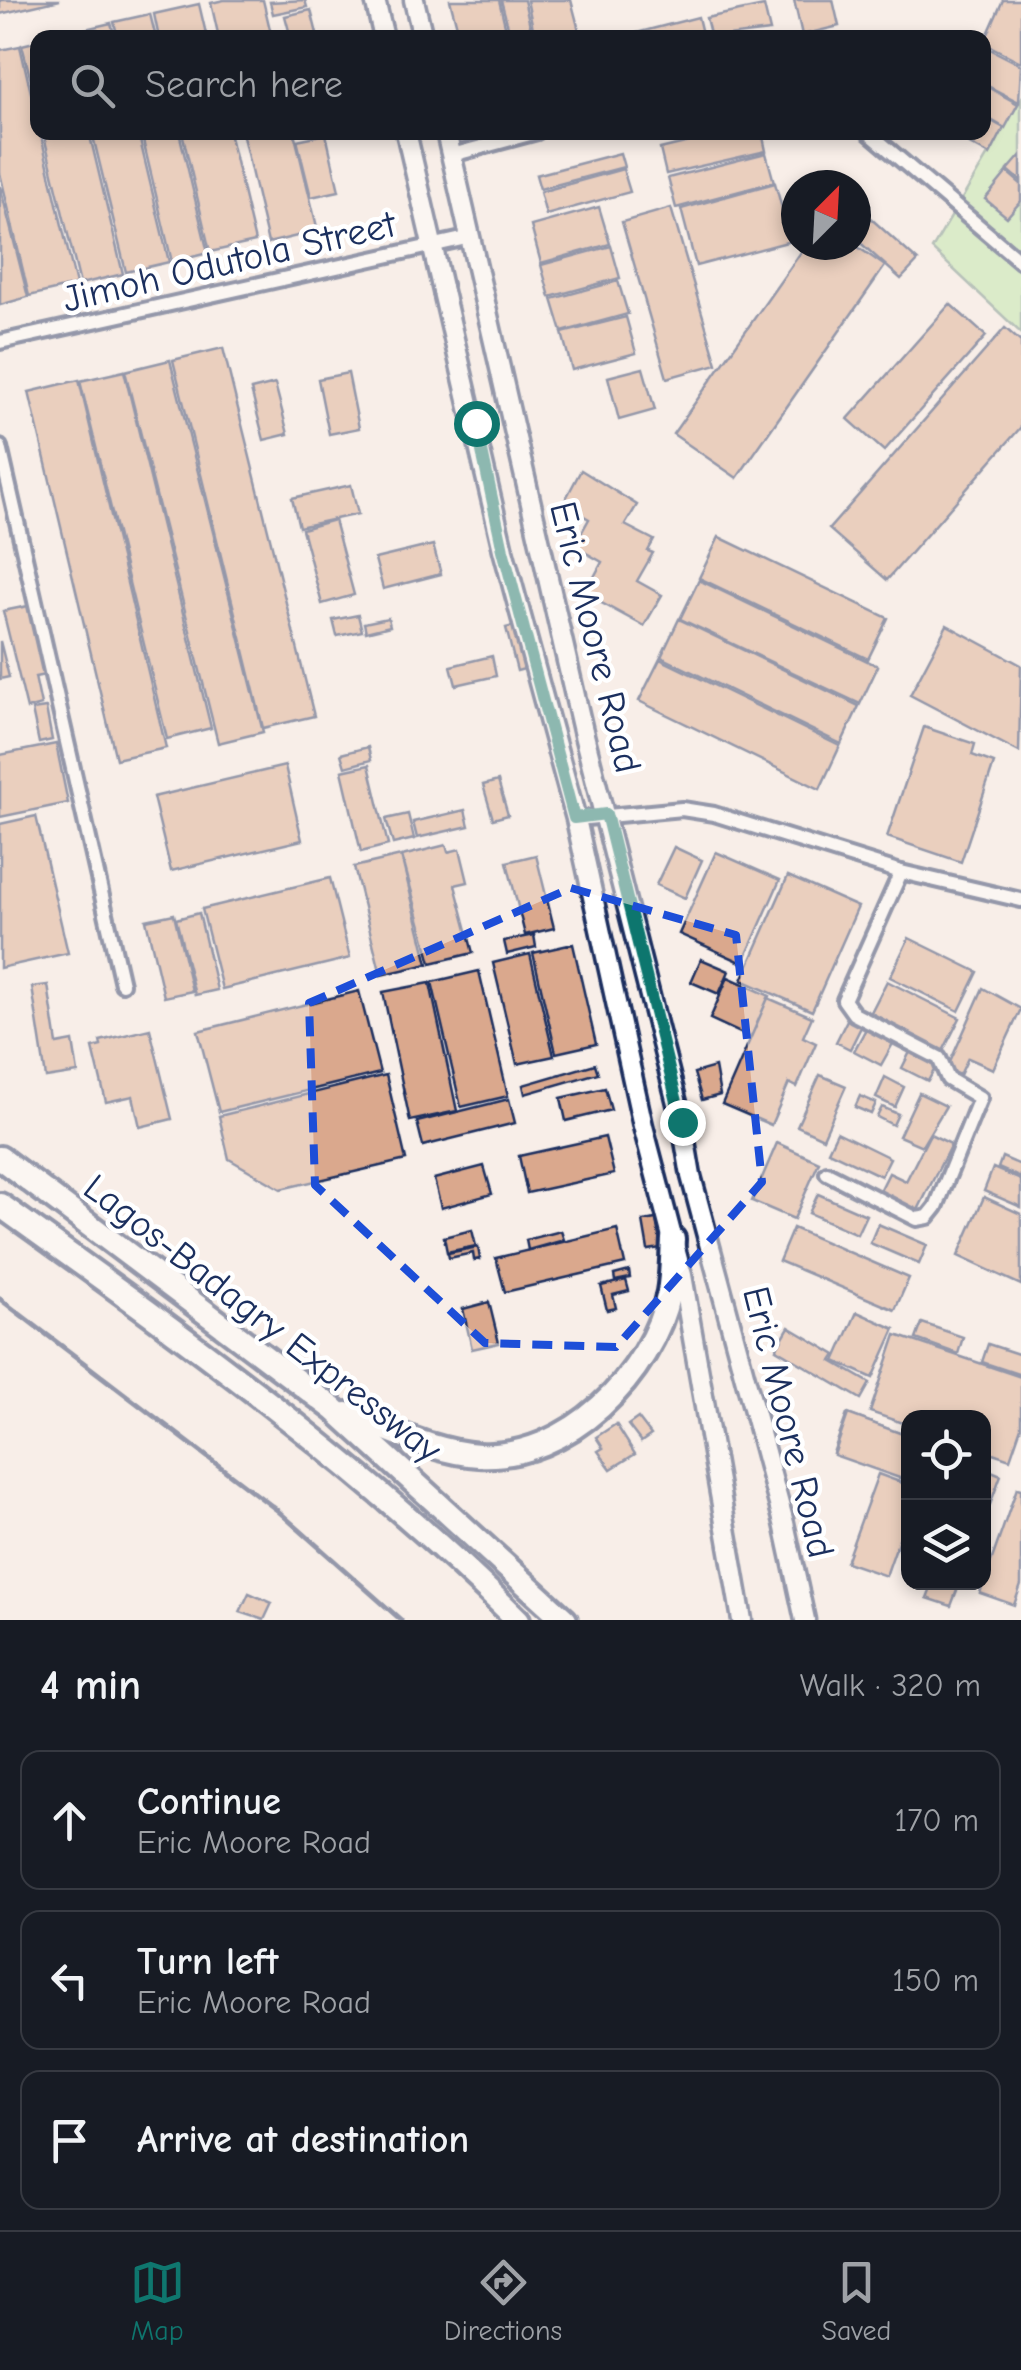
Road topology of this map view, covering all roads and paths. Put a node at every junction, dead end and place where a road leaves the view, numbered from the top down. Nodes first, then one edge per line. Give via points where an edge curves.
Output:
1 (374, 0) edge
2 (414, 0) edge
3 (382, 30) edge
4 (421, 30) edge
5 (408, 140) edge
6 (448, 140) edge
7 (508, 140) edge
8 (877, 140) edge
9 (452, 156) junction
10 (471, 237) junction
11 (435, 246) junction
12 (1021, 262) edge
13 (0, 342) edge
14 (0, 447) edge
15 (606, 814) junction
16 (576, 820) junction
17 (900, 872) junction
18 (1021, 900) edge
19 (122, 984) dead end
20 (0, 1158) edge
21 (827, 1173) dead end
22 (0, 1205) edge
23 (674, 1238) junction
24 (334, 1409) junction
25 (518, 1620) edge
26 (565, 1620) edge
27 (742, 1620) edge
28 (804, 1620) edge

1 - 3 street
2 - 4 street
5 - 11 street, Eric Moore Road
6 - 9 street, Eric Moore Road
7 - 9 street
8 - 12 street
9 - 10 street, Eric Moore Road
10 - 11 street, Jimoh Odutola Street
10 - 15 street, Eric Moore Road
11 - 13 street, Jimoh Odutola Street
11 - 16 street, Eric Moore Road via 503,550
14 - 19 street
15 - 16 street
15 - 17 street via 714,814
15 - 28 street, Eric Moore Road
16 - 23 street, Eric Moore Road
17 - 18 street
17 - 21 street via 844,1000 854,1014 938,1058 948,1079 980,1098 928,1217 917,1219
20 - 24 highway, Lagos-Badagry Expressway
22 - 25 highway, Lagos-Badagry Expressway via 262,1396 374,1487
23 - 24 highway via 669,1293 636,1366 597,1411 562,1435 482,1456 440,1449
23 - 27 street, Eric Moore Road
24 - 26 highway, Lagos-Badagry Expressway

